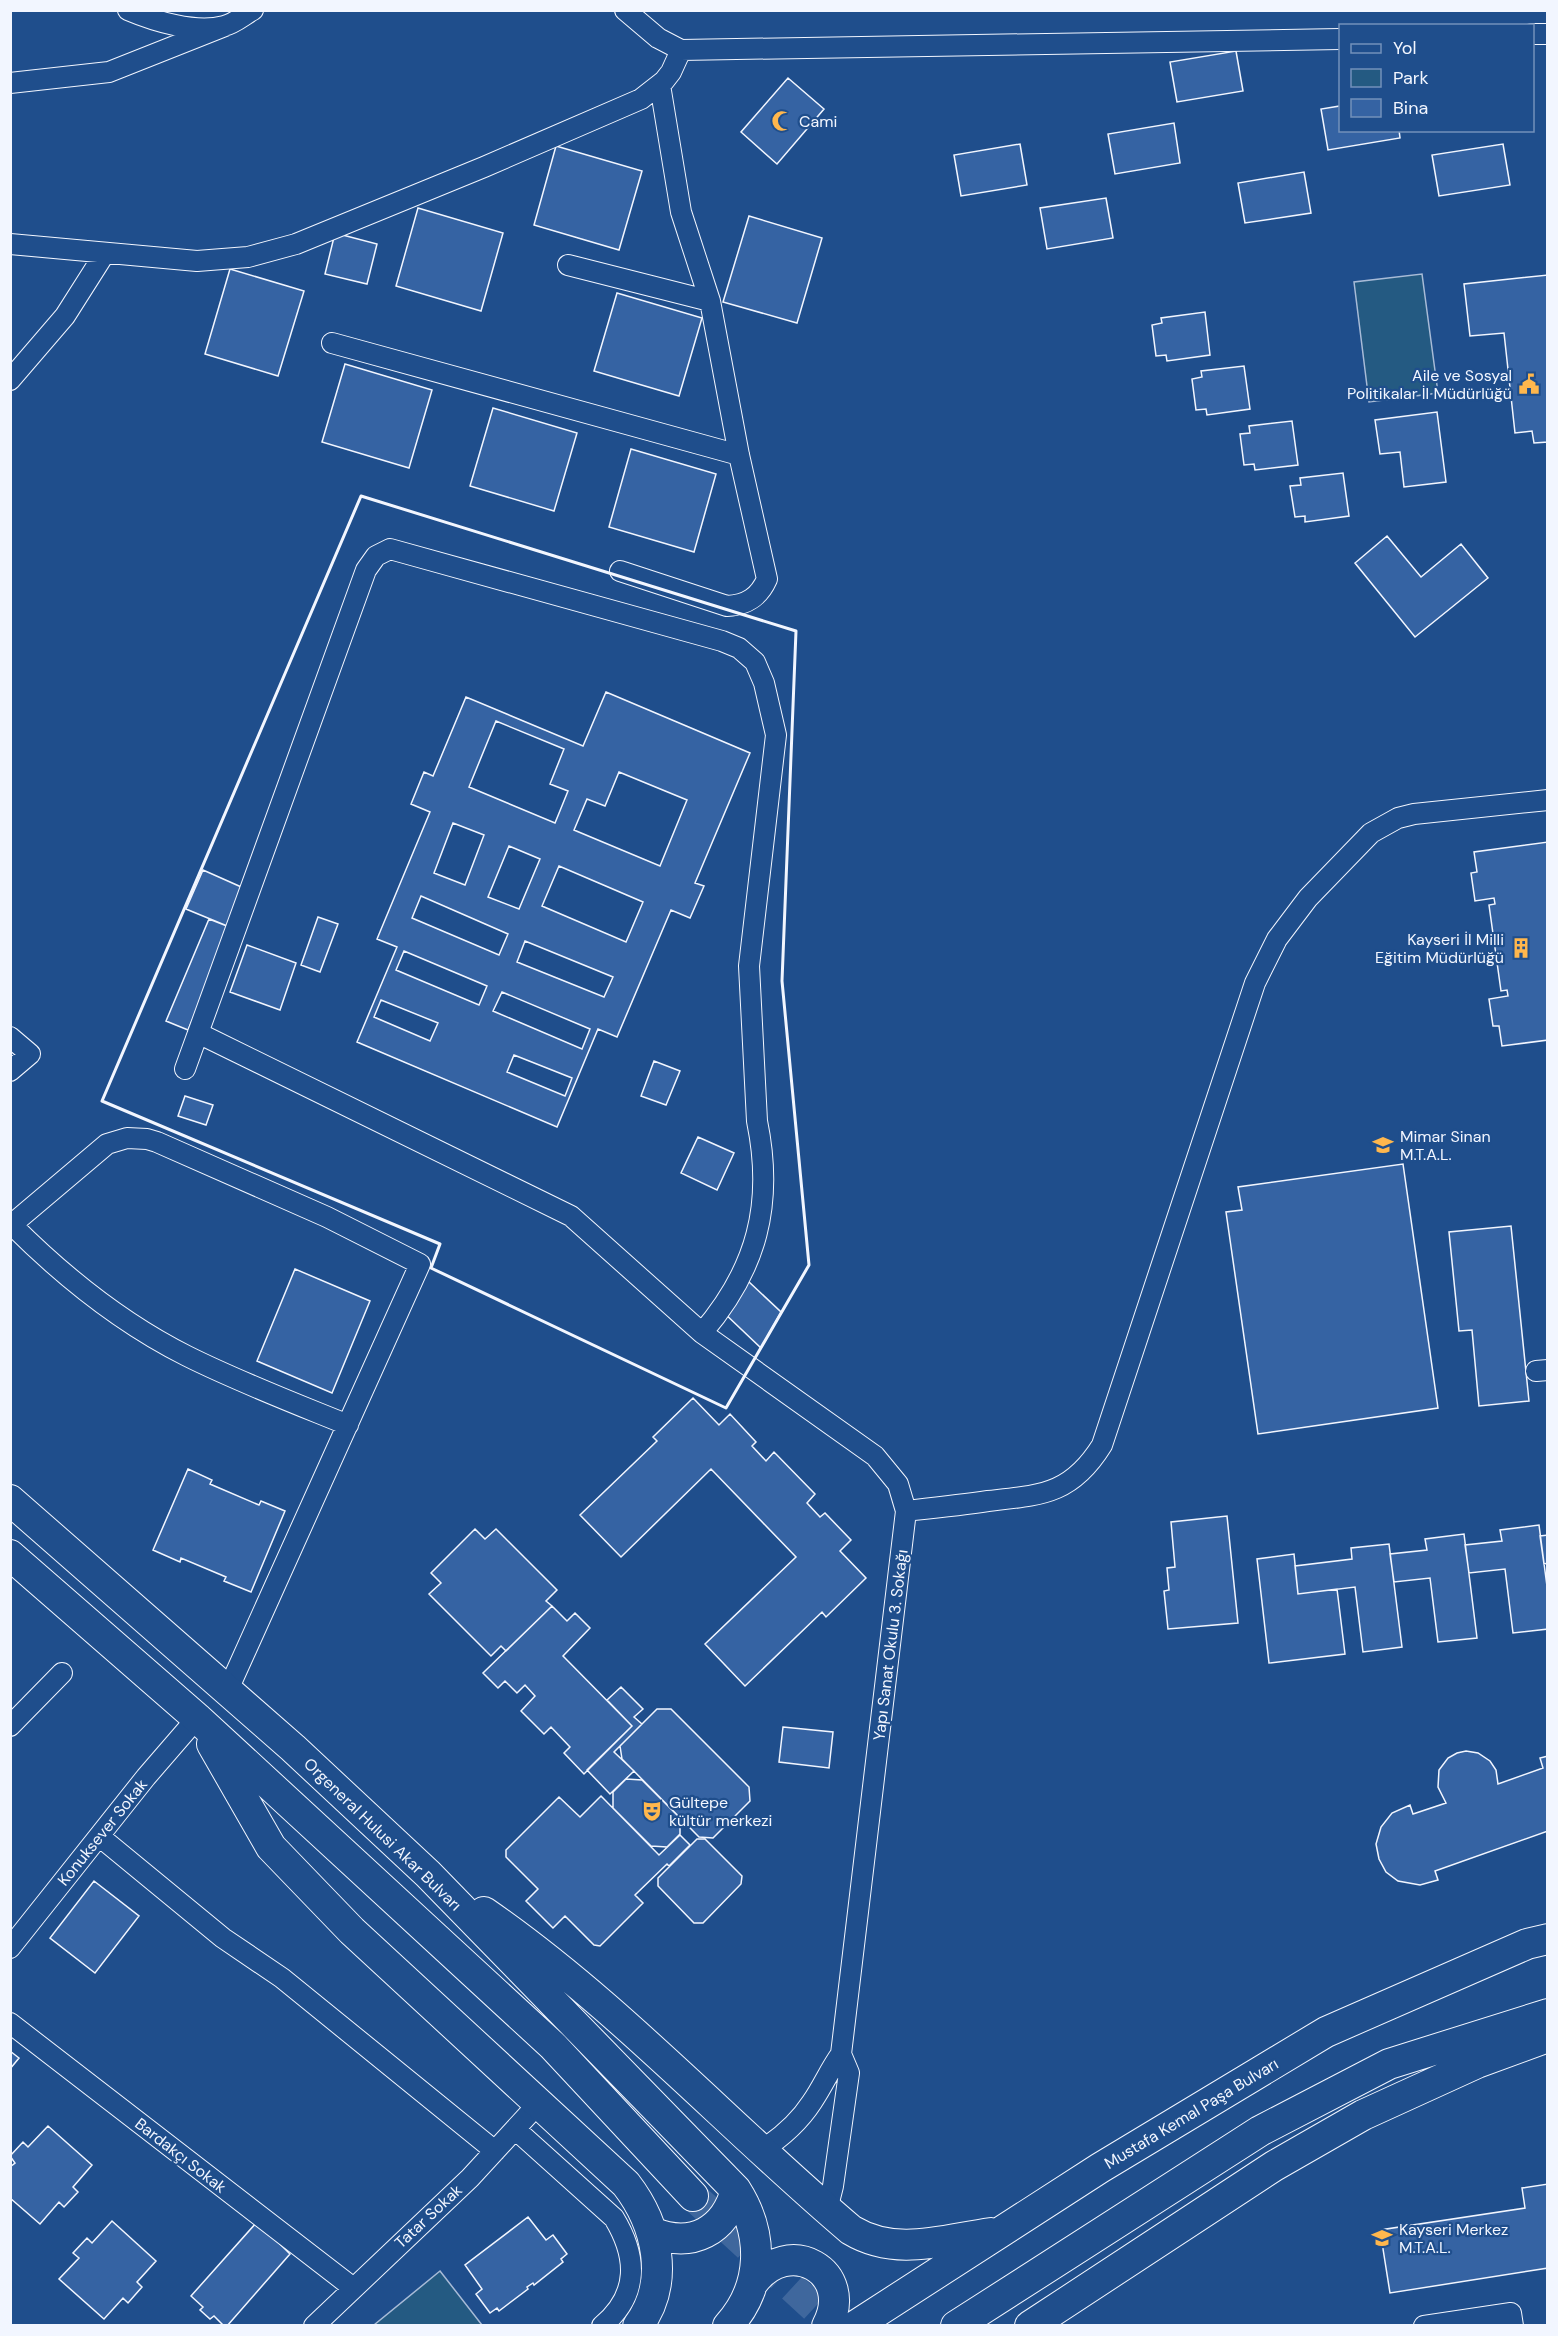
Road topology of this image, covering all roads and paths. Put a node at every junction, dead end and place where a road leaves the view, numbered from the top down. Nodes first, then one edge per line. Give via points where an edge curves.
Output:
1 (128, 10) edge
2 (253, 10) edge
3 (625, 10) edge
4 (225, 26) junction
5 (1339, 39) edge
6 (681, 51) junction
7 (10, 83) edge
8 (660, 85) junction
9 (10, 244) edge
10 (105, 253) junction
11 (568, 265) dead end
12 (710, 301) junction
13 (333, 343) dead end
14 (10, 380) edge
15 (739, 455) junction
16 (620, 571) dead end
17 (1548, 800) edge
18 (198, 1033) junction
19 (10, 1037) edge
20 (185, 1069) dead end
21 (10, 1071) edge
22 (11, 1226) edge
23 (702, 1333) junction
24 (348, 1425) junction
25 (10, 1500) edge
26 (906, 1511) junction
27 (10, 1555) edge
28 (62, 1673) dead end
29 (227, 1692) junction
30 (197, 1718) junction
31 (10, 1726) edge
32 (99, 1836) junction
33 (428, 1874) junction
34 (1541, 1938) edge
35 (10, 1948) edge
36 (1548, 2014) edge
37 (10, 2022) edge
38 (1548, 2037) edge
39 (841, 2054) junction
40 (538, 2104) junction
41 (515, 2128) junction
42 (762, 2150) junction
43 (495, 2151) junction
44 (736, 2190) junction
45 (693, 2196) tunnel mouth
46 (827, 2210) junction
47 (1003, 2231) junction
48 (652, 2232) junction
49 (752, 2284) junction
50 (352, 2287) junction
51 (314, 2325) edge
52 (602, 2325) edge
53 (638, 2325) edge
54 (728, 2325) edge
55 (827, 2325) edge
56 (855, 2325) edge
57 (956, 2325) edge
58 (1030, 2325) edge
59 (1424, 2325) edge
60 (1513, 2325) edge

1 - 4 street via 181,26
2 - 4 street
3 - 6 street via 658,38
4 - 7 street via 109,72
5 - 6 street
6 - 8 street
8 - 10 street via 641,99 484,167 272,252 197,261
8 - 12 street via 681,212
9 - 10 street
10 - 14 street via 65,316
11 - 12 street
12 - 15 street
13 - 15 street
15 - 16 street via 767,579 759,593 745,603 727,606
17 - 26 street via 1414,813 1398,818 1371,833 1308,898 1277,939 1254,983 1102,1445 1085,1469 1038,1496
18 - 20 street
18 - 23 street, Yapı Sanat Okulu 3. Sokağı via 571,1216
18 - 23 street via 366,570 376,556 390,549 740,648 761,672 776,735 749,966 764,1193 756,1241 747,1266
19 - 21 street via 30,1054
22 - 24 street via 69,1279 153,1338 219,1372
22 - 24 street via 98,1150 117,1140 137,1138 157,1142 327,1217 420,1264
23 - 26 street, Yapı Sanat Okulu 3. Sokağı via 875,1456 898,1485
24 - 29 street
25 - 29 main road, Orgeneral Hulusi Akar Bulvarı
26 - 39 street, Yapı Sanat Okulu 3. Sokağı
27 - 30 main road
28 - 31 street
29 - 33 main road, Orgeneral Hulusi Akar Bulvarı
30 - 32 street, Konuksever Sokak
30 - 40 main road via 271,1847 352,1932
30 - 45 main road via 553,2046
32 - 35 street, Konuksever Sokak
32 - 43 street
33 - 42 main road via 529,1943
33 - 44 main road, Orgeneral Hulusi Akar Bulvarı
34 - 47 main road, Mustafa Kemal Paşa Bulvarı via 1326,2032
36 - 57 main road via 1389,2064 1260,2132
37 - 50 street, Bardakçı Sokak
38 - 58 main road via 1478,2063 1363,2115 1274,2166
39 - 42 street, Yapı Sanat Okulu 3. Sokağı via 802,2115
39 - 46 street, Yapı Sanat Okulu 3. Sokağı via 849,2073
40 - 41 street, Tatar Sokak
40 - 48 main road via 626,2184 642,2207
41 - 43 street, Tatar Sokak
41 - 52 street via 614,2218 625,2236 632,2258 630,2280 624,2300
42 - 46 main road
43 - 50 street, Tatar Sokak
44 - 48 main road via 721,2222 701,2235 677,2239
44 - 49 main road, Orgeneral Hulusi Akar Bulvarı via 755,2234
46 - 47 main road via 862,2236 889,2245
47 - 56 main road, Mustafa Kemal Paşa Bulvarı
48 - 53 main road via 656,2249 655,2285
49 - 54 main road
49 - 55 main road via 774,2263 792,2259 811,2263 826,2276 833,2294
50 - 51 street, Tatar Sokak
59 - 60 street via 1511,2313

